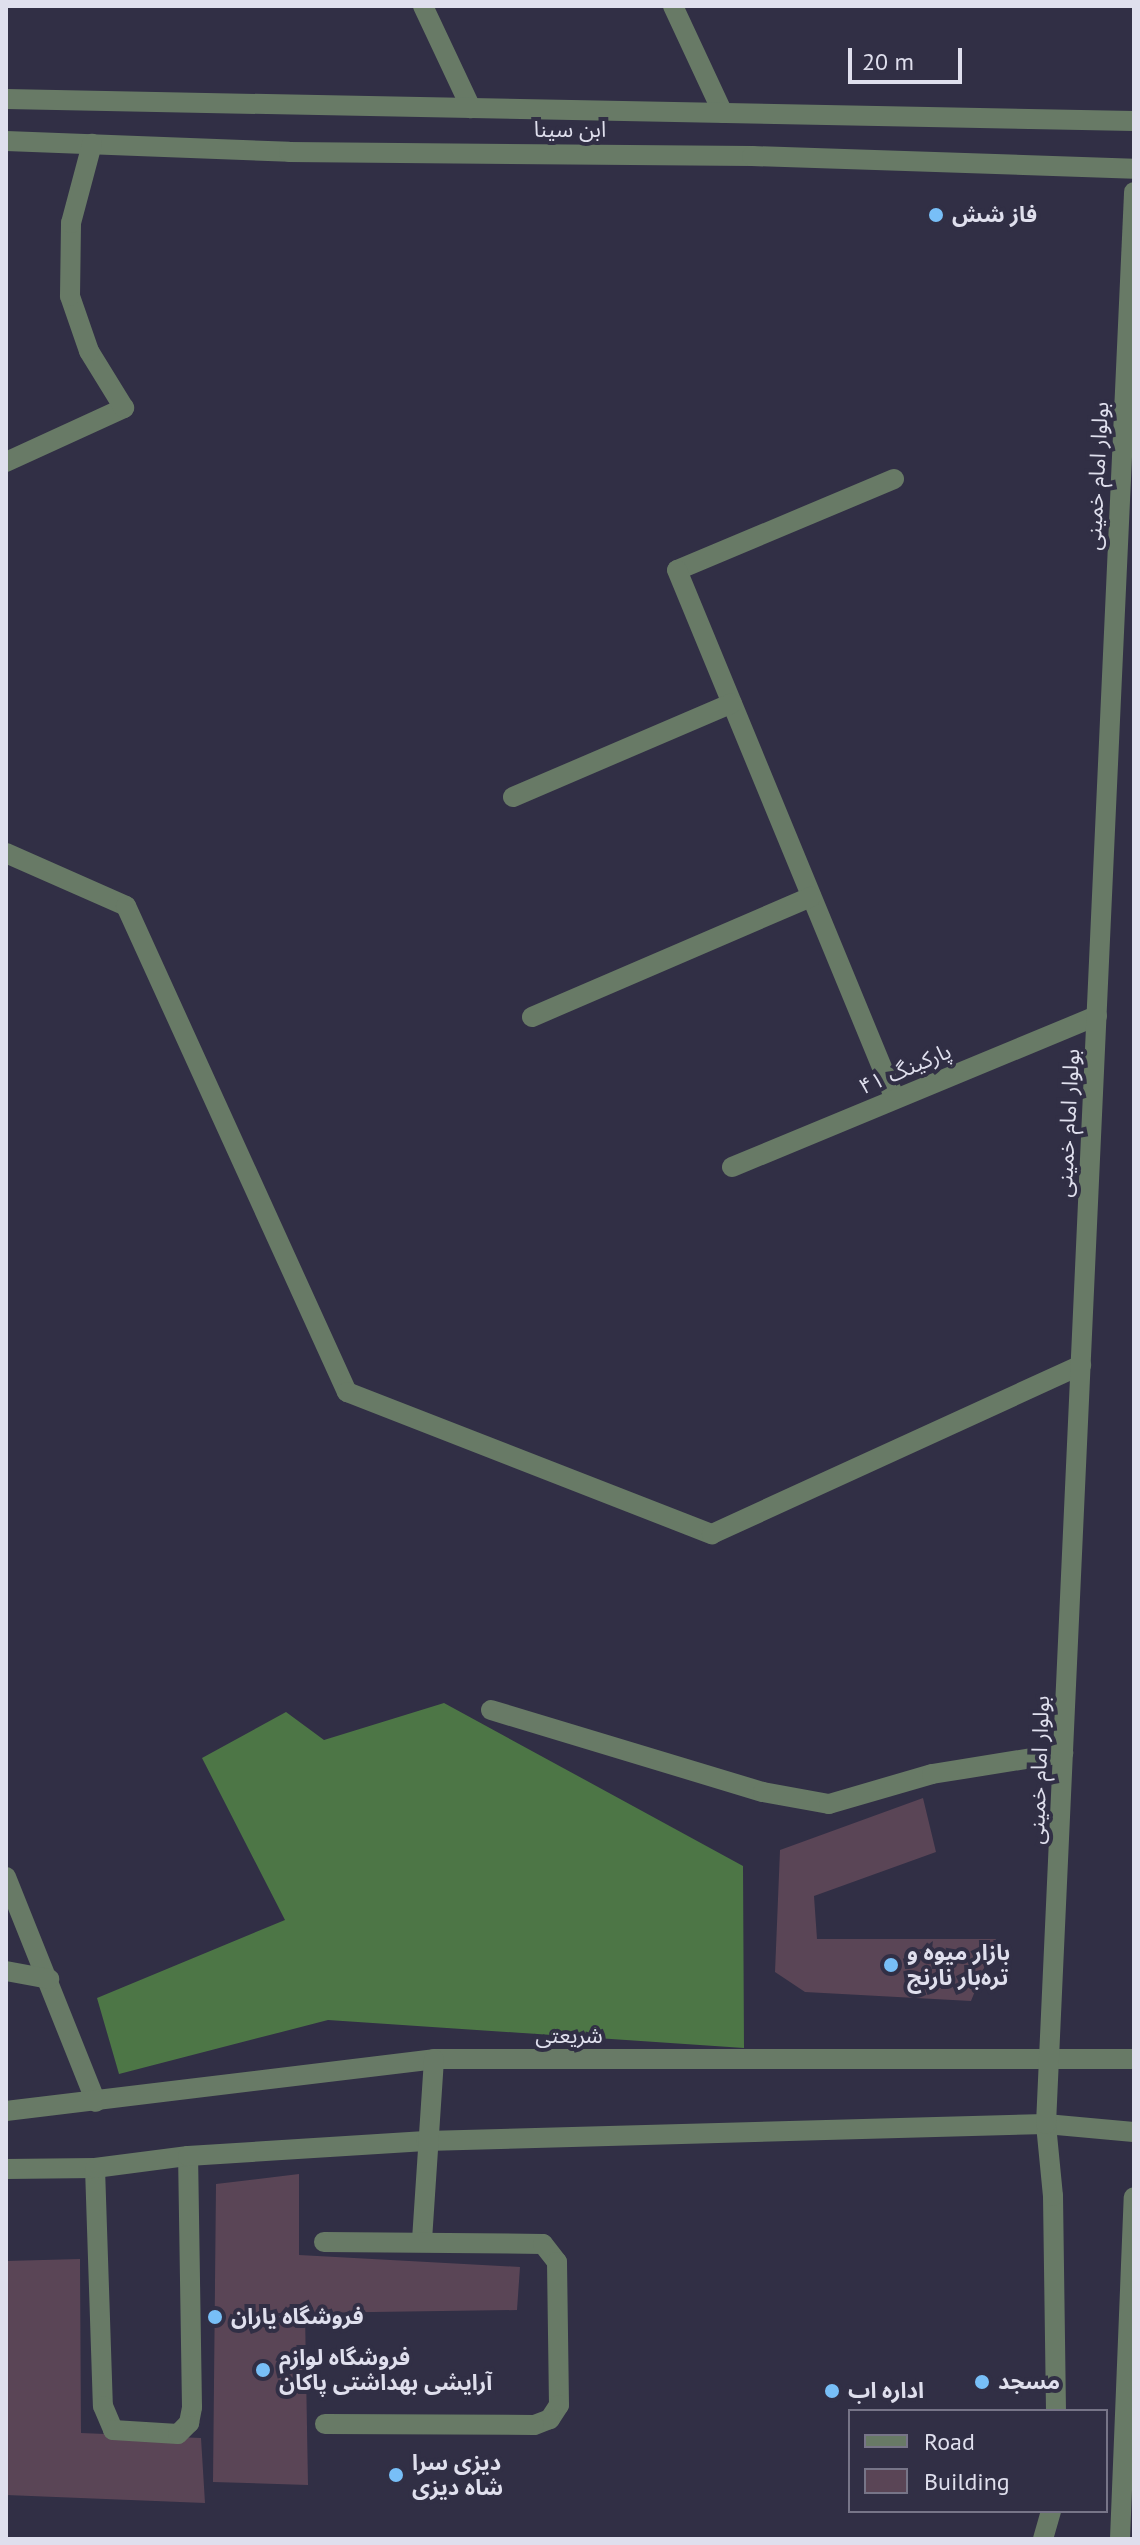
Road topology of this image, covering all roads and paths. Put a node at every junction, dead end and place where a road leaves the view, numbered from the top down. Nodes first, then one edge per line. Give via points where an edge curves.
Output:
1 (423, 6) edge
2 (673, 6) edge
3 (6, 99) edge
4 (471, 108) junction
5 (723, 113) junction
6 (1134, 121) edge
7 (6, 141) edge
8 (92, 144) junction
9 (1134, 169) edge
10 (1134, 192) edge
11 (6, 462) edge
12 (894, 479) dead end
13 (732, 703) junction
14 (513, 797) dead end
15 (6, 853) edge
16 (811, 897) junction
17 (1097, 1016) junction
18 (532, 1017) dead end
19 (895, 1099) junction
20 (732, 1167) dead end
21 (1081, 1365) junction
22 (491, 1710) dead end
23 (1063, 1753) junction
24 (6, 1877) edge
25 (6, 1971) edge
26 (49, 1979) junction
27 (1051, 2056) junction
28 (434, 2059) junction
29 (1134, 2059) edge
30 (96, 2102) junction
31 (6, 2111) edge
32 (1046, 2124) junction
33 (1134, 2132) edge
34 (426, 2141) junction
35 (188, 2156) junction
36 (95, 2168) junction
37 (6, 2169) edge
38 (1134, 2197) edge
39 (422, 2240) junction
40 (324, 2242) dead end
41 (1056, 2409) edge
42 (325, 2424) dead end
43 (1050, 2513) edge
44 (1043, 2539) edge
45 (1120, 2539) edge

1 - 4 street
2 - 5 street
3 - 4 street, ابن سینا
4 - 5 street, ابن سینا
5 - 6 street, ابن سینا
7 - 8 street, ابن سینا
8 - 9 street, ابن سینا
8 - 11 street via 71,223 70,296 89,351 124,408
10 - 17 street, بولوار امام خمینی
12 - 13 street via 677,570
13 - 14 street
13 - 16 street
15 - 21 street via 126,906 347,1392 712,1534
16 - 18 street
16 - 19 street
17 - 19 street, پارکینگ ۴۱
17 - 21 street, بولوار امام خمینی
19 - 20 street, پارکینگ ۴۱
21 - 23 street, بولوار امام خمینی
22 - 23 street via 763,1792 829,1804 932,1774
23 - 27 street, بولوار امام خمینی
24 - 26 street
25 - 26 street
26 - 30 street
27 - 28 street, شریعتی via 952,2061
27 - 29 street, شریعتی
27 - 32 street, بولوار امام خمینی
28 - 30 street, شریعتی
28 - 34 street
30 - 31 street, شریعتی
32 - 33 street
32 - 34 street
32 - 41 street, بولوار امام خمینی via 1053,2196
34 - 35 street
34 - 39 street
35 - 36 street
35 - 36 street via 192,2407 189,2423 178,2434 113,2430 103,2406
36 - 37 street
38 - 45 street
39 - 40 street
39 - 42 street via 543,2244 557,2262 559,2405 550,2419 534,2425
43 - 44 street

